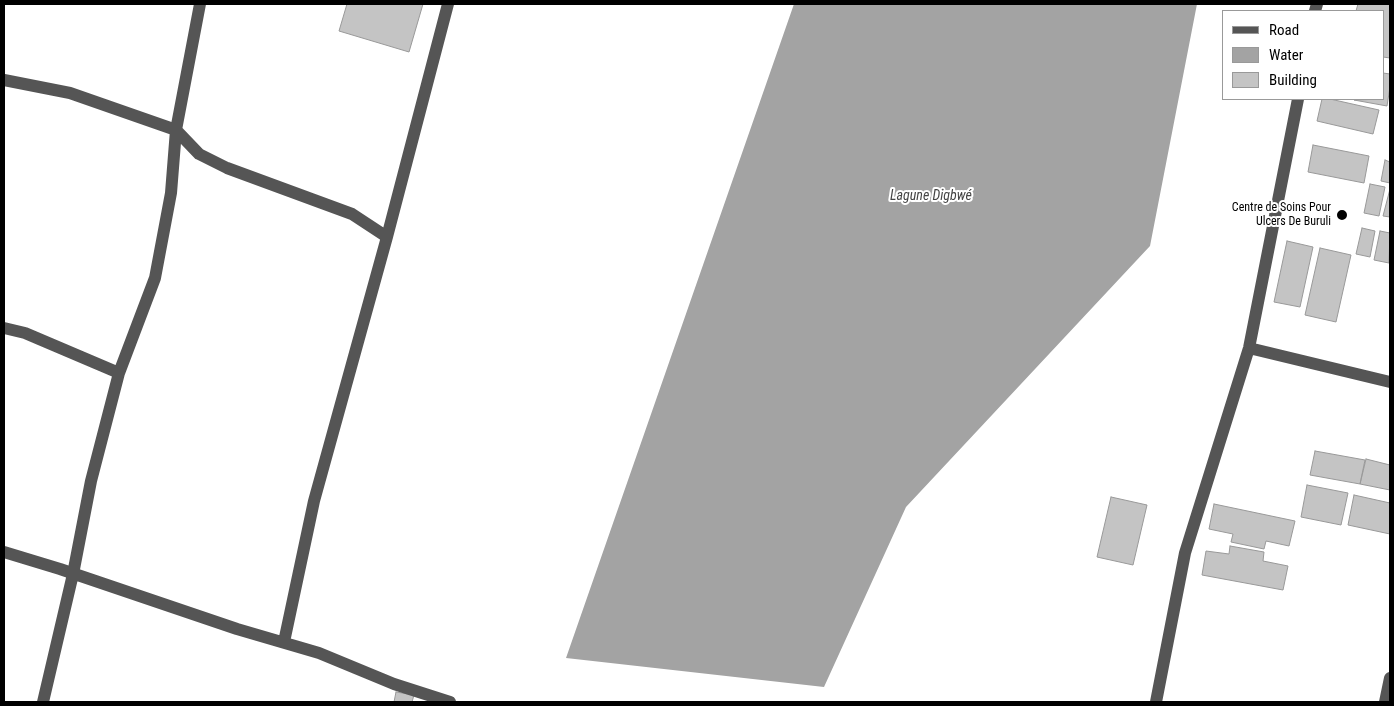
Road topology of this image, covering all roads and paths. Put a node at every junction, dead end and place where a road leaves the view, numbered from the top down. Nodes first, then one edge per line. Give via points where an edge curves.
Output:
1 (200, 4) edge
2 (448, 4) edge
3 (4, 80) edge
4 (1298, 100) edge
5 (176, 130) junction
6 (387, 238) junction
7 (4, 328) edge
8 (1249, 348) junction
9 (119, 374) junction
10 (1390, 382) edge
11 (4, 552) edge
12 (73, 574) junction
13 (284, 642) junction
14 (1390, 678) edge
15 (43, 702) edge
16 (450, 702) edge
17 (1156, 702) edge
18 (1385, 702) edge

1 - 5 street
2 - 6 street
3 - 5 street via 70,94
4 - 8 street
5 - 6 street via 199,154 227,168 352,214
5 - 9 street via 171,193 155,278
6 - 13 street via 314,501
7 - 9 street via 25,333
8 - 10 street
8 - 17 street via 1185,552
9 - 12 street via 91,482
11 - 12 street
12 - 13 street
12 - 15 street
13 - 16 street
14 - 18 street

